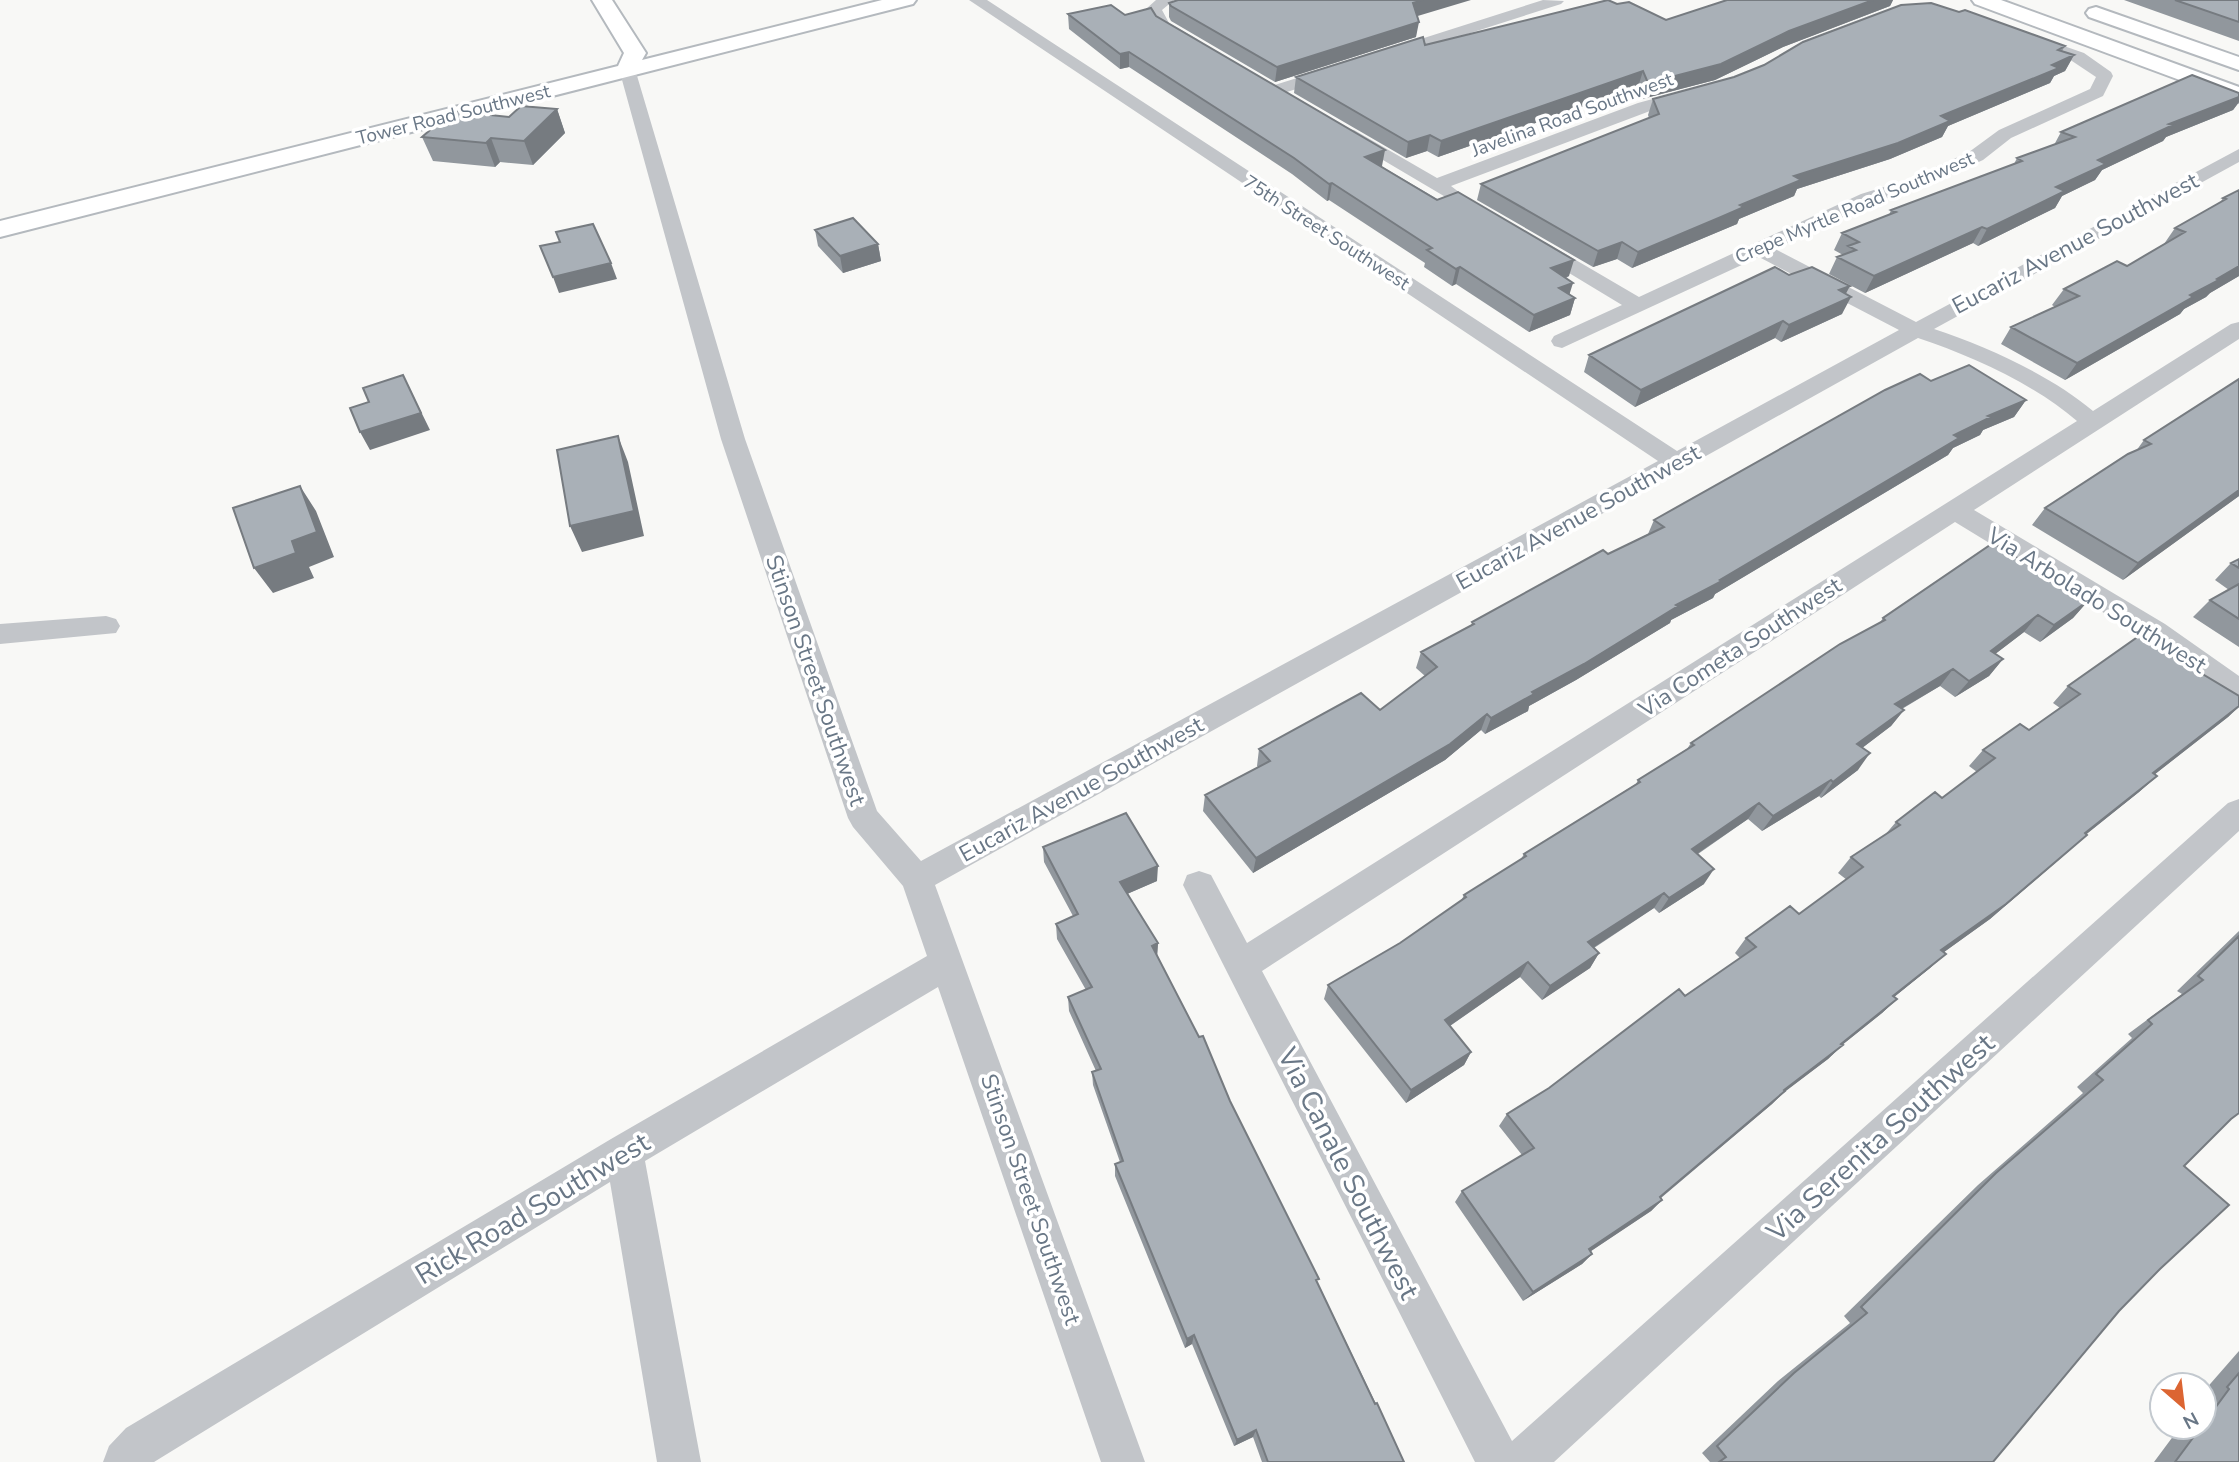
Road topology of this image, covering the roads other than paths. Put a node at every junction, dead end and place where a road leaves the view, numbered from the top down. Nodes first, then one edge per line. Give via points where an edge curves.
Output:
1 (602, 0) edge
2 (848, 0) edge
3 (906, 0) edge
4 (977, 0) edge
5 (1982, 0) edge
6 (1556, 1) edge
7 (1160, 4) edge
8 (2080, 8) dead end
9 (2015, 33) edge
10 (1207, 52) edge
11 (1370, 60) edge
12 (631, 61) junction
13 (2239, 64) edge
14 (1343, 69) edge
15 (1703, 91) edge
16 (2239, 94) edge
17 (1297, 104) edge
18 (1332, 125) edge
19 (2239, 155) edge
20 (1436, 186) junction
21 (1470, 205) edge
22 (0, 212) edge
23 (0, 229) edge
24 (1526, 239) edge
25 (1758, 248) junction
26 (1637, 305) junction
27 (2239, 329) edge
28 (1914, 330) junction
29 (1562, 341) dead end
30 (2093, 423) junction
31 (1678, 463) junction
32 (1954, 510) junction
33 (106, 626) dead end
34 (0, 634) edge
35 (2239, 691) edge
36 (2239, 812) edge
37 (917, 879) junction
38 (1199, 885) dead end
39 (947, 963) junction
40 (1242, 965) junction
41 (624, 1153) junction
42 (125, 1462) edge
43 (679, 1462) edge
44 (1123, 1462) edge
45 (1499, 1462) edge
46 (1521, 1462) edge

1 - 12 street, Stinson Street Southwest
2 - 12 street, Tower Road Southwest
3 - 12 street, Tower Road Southwest
4 - 31 street, 75th Street Southwest
5 - 16 street
6 - 11 street
7 - 10 street via 1163,26
8 - 13 street
9 - 25 street, Crepe Myrtle Road Southwest via 2078,57 2105,76 2097,92 2005,134 1976,156 1917,183 1867,198
12 - 22 street, Tower Road Southwest
12 - 23 street, Tower Road Southwest
12 - 37 street, Stinson Street Southwest via 733,439 864,818
14 - 17 street via 1268,88
15 - 20 street, Javelina Road Southwest via 1644,107
18 - 20 street
19 - 28 street, Eucariz Avenue Southwest
20 - 21 street
24 - 26 street
25 - 26 street, Crepe Myrtle Road Southwest
25 - 28 street
26 - 29 street, Crepe Myrtle Road Southwest
27 - 30 street, Via Cometa Southwest
28 - 30 street via 1942,353 2054,414
28 - 31 street, Eucariz Avenue Southwest
30 - 32 street, Via Cometa Southwest
31 - 37 street, Eucariz Avenue Southwest
32 - 35 street, Via Arbolado Southwest via 2155,631
32 - 40 street, Via Cometa Southwest
33 - 34 street
36 - 46 street, Via Serenita Southwest
37 - 39 street, Stinson Street Southwest
38 - 40 street, Via Canale Southwest
39 - 41 street, Rick Road Southwest
39 - 44 street, Stinson Street Southwest
40 - 45 street, Via Canale Southwest
41 - 42 street, Rick Road Southwest via 141,1443
41 - 43 street

